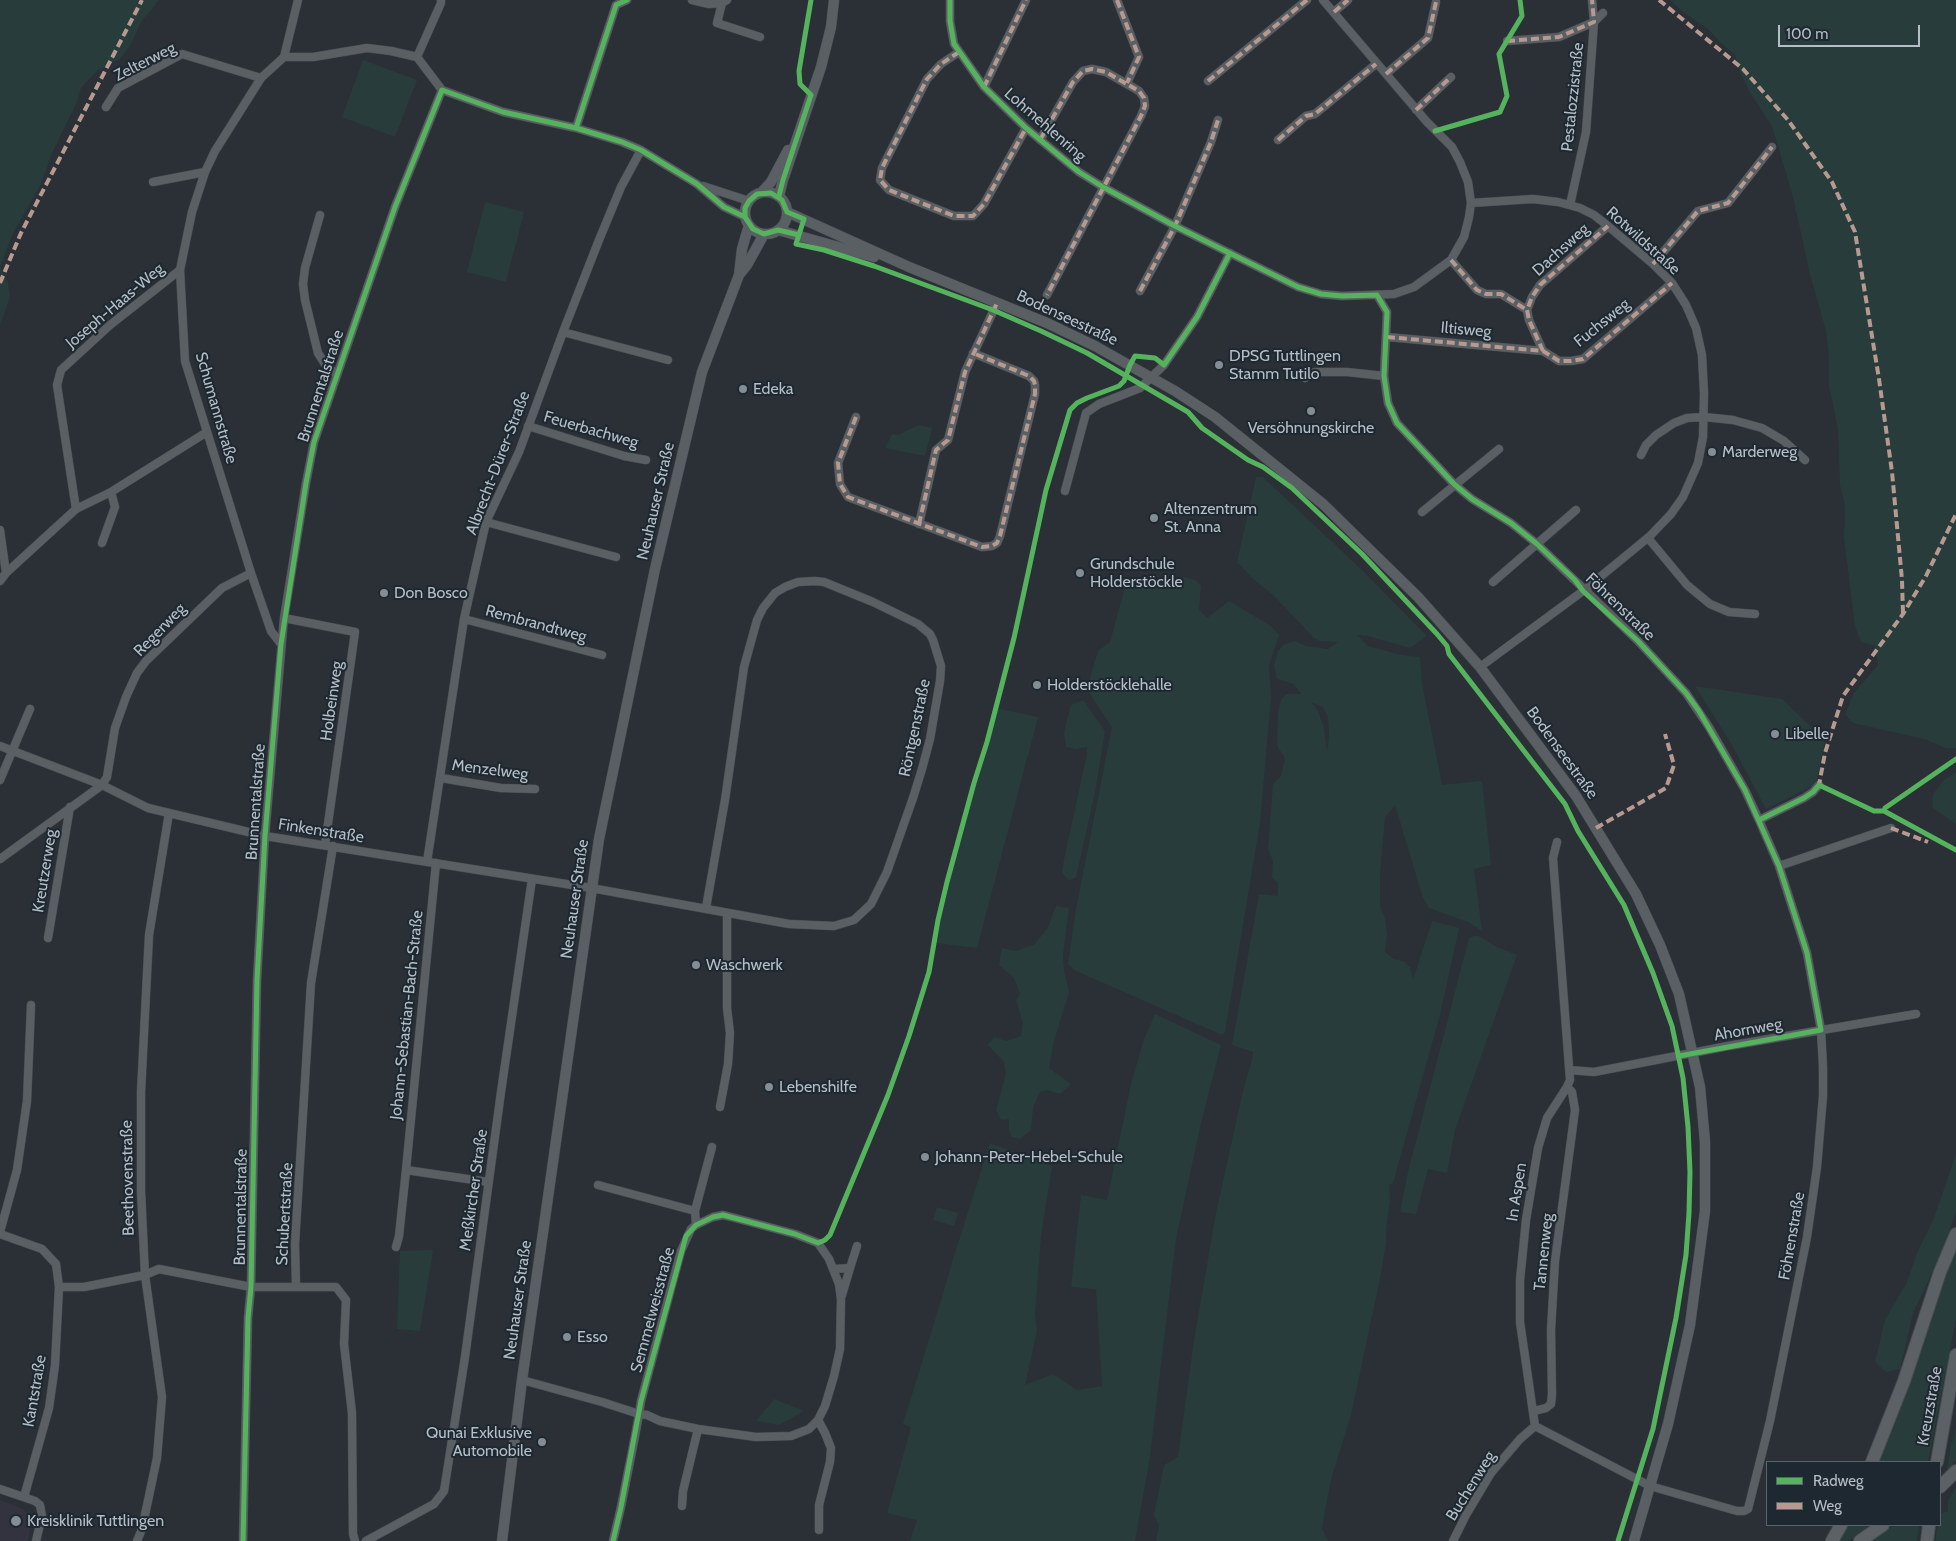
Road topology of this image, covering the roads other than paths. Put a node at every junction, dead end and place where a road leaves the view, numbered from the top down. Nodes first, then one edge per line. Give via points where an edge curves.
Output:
1 (298, 0) edge
2 (440, 0) edge
3 (626, 0) edge
4 (692, 0) edge
5 (834, 0) edge
6 (950, 0) edge
7 (1026, 0) edge
8 (1117, 0) edge
9 (1307, 0) edge
10 (1323, 0) edge
11 (1348, 0) edge
12 (1592, 0) edge
13 (614, 2) edge
14 (724, 2) edge
15 (1436, 2) dead end
16 (1334, 12) junction
17 (1603, 14) dead end
18 (1594, 22) junction
19 (760, 38) dead end
20 (1507, 42) dead end
21 (959, 52) junction
22 (284, 57) junction
23 (416, 57) junction
24 (1376, 64) junction
25 (1386, 74) junction
26 (1451, 77) dead end
27 (261, 78) junction
28 (1208, 81) dead end
29 (1127, 83) junction
30 (984, 87) junction
31 (442, 90) junction
32 (106, 107) dead end
33 (1416, 110) junction
34 (1218, 120) dead end
35 (576, 128) junction
36 (1026, 128) junction
37 (799, 130) junction
38 (1040, 140) junction
39 (1278, 140) dead end
40 (1772, 147) dead end
41 (641, 150) junction
42 (205, 172) junction
43 (153, 182) dead end
44 (697, 184) junction
45 (1103, 187) junction
46 (762, 192) junction
47 (779, 196) junction
48 (749, 201) junction
49 (1471, 203) junction
50 (1570, 205) junction
51 (787, 212) junction
52 (320, 215) dead end
53 (747, 221) junction
54 (1174, 226) junction
55 (1608, 226) junction
56 (778, 230) junction
57 (764, 234) junction
58 (1230, 253) junction
59 (1451, 260) junction
60 (1654, 264) junction
61 (909, 267) junction
62 (180, 270) junction
63 (739, 274) junction
64 (1672, 283) junction
65 (1140, 291) dead end
66 (1047, 295) dead end
67 (1377, 296) junction
68 (997, 303) junction
69 (1527, 310) junction
70 (563, 332) junction
71 (1387, 337) junction
72 (1543, 351) junction
73 (973, 353) junction
74 (668, 360) dead end
75 (337, 375) junction
76 (1384, 376) junction
77 (1151, 378) junction
78 (1305, 378) dead end
79 (856, 416) dead end
80 (1704, 418) junction
81 (528, 426) junction
82 (207, 432) junction
83 (1499, 449) dead end
84 (1641, 455) dead end
85 (646, 460) dead end
86 (1805, 460) dead end
87 (1454, 484) junction
88 (1065, 491) dead end
89 (111, 492) junction
90 (76, 509) junction
91 (1576, 510) dead end
92 (1422, 512) dead end
93 (486, 522) junction
94 (919, 524) junction
95 (0, 530) edge
96 (1648, 538) junction
97 (102, 543) dead end
98 (1537, 544) junction
99 (616, 556) dead end
100 (6, 572) junction
101 (251, 573) junction
102 (0, 581) edge
103 (1493, 582) dead end
104 (1583, 591) junction
105 (1755, 614) dead end
106 (284, 618) junction
107 (464, 619) junction
108 (281, 644) junction
109 (602, 655) dead end
110 (1480, 666) junction
111 (30, 709) dead end
112 (0, 746) edge
113 (12, 751) junction
114 (440, 778) junction
115 (0, 780) edge
116 (102, 785) junction
117 (1819, 786) dead end
118 (535, 790) dead end
119 (70, 808) junction
120 (168, 813) junction
121 (1759, 820) junction
122 (1891, 828) dead end
123 (266, 836) junction
124 (1557, 842) dead end
125 (329, 846) junction
126 (0, 859) edge
127 (432, 863) junction
128 (1779, 866) junction
129 (532, 879) junction
130 (591, 888) junction
131 (706, 908) junction
132 (727, 913) junction
133 (48, 938) dead end
134 (31, 1006) dead end
135 (1916, 1014) dead end
136 (1821, 1030) junction
137 (1693, 1053) junction
138 (1570, 1070) junction
139 (1567, 1087) junction
140 (720, 1106) dead end
141 (712, 1147) dead end
142 (406, 1170) junction
143 (488, 1182) junction
144 (598, 1185) dead end
145 (695, 1211) junction
146 (696, 1225) junction
147 (0, 1233) edge
148 (1956, 1234) edge
149 (857, 1246) dead end
150 (396, 1247) dead end
151 (850, 1268) junction
152 (834, 1269) junction
153 (145, 1275) junction
154 (296, 1286) junction
155 (59, 1287) junction
156 (252, 1287) junction
157 (841, 1299) junction
158 (1956, 1355) edge
159 (522, 1380) junction
160 (1534, 1411) junction
161 (639, 1414) junction
162 (818, 1420) junction
163 (1535, 1426) junction
164 (698, 1429) junction
165 (1938, 1459) edge
166 (1872, 1461) edge
167 (1956, 1471) edge
168 (1650, 1486) junction
169 (1941, 1486) edge
170 (0, 1489) edge
171 (24, 1497) junction
172 (682, 1506) dead end
173 (1840, 1526) edge
174 (1882, 1526) edge
175 (819, 1530) dead end
176 (36, 1541) edge
177 (137, 1541) edge
178 (243, 1541) edge
179 (355, 1541) edge
180 (366, 1541) edge
181 (502, 1541) edge
182 (613, 1541) edge
183 (1453, 1541) edge
184 (1634, 1541) edge
185 (1832, 1541) edge
186 (1860, 1541) edge

1 - 22 street
2 - 23 street
3 - 13 street
4 - 14 street via 709,4
5 - 37 street via 823,59
6 - 21 street, Lohmehlenring via 950,21 954,44
7 - 30 street
8 - 29 street via 1139,57
9 - 28 street
10 - 16 street, Lohmehlenring
11 - 16 street
12 - 18 street
13 - 35 street
14 - 19 street via 717,23
15 - 25 street via 1428,38
16 - 24 street, Lohmehlenring
17 - 18 street, Pestalozzistraße
18 - 20 street, Pestalozzistraße via 1559,37
18 - 50 street, Pestalozzistraße via 1586,132
21 - 30 street, Lohmehlenring
21 - 36 street via 927,79 882,168 880,180 889,190 954,216 973,216 984,204
22 - 23 street via 312,57 367,48
22 - 27 street, Schumannstraße
23 - 31 street
24 - 25 street, Lohmehlenring
24 - 39 street via 1316,114 1306,116
25 - 33 street, Lohmehlenring
26 - 33 street
27 - 32 street, Zelterweg via 182,54 118,88
27 - 42 street, Schumannstraße
29 - 38 street via 1106,72 1083,71 1073,82
29 - 45 street via 1140,91 1145,106
30 - 36 street, Lohmehlenring
31 - 35 street via 502,112
31 - 75 street, Brunnentalstraße via 395,207
33 - 49 street, Lohmehlenring via 1452,147 1468,182
34 - 54 street via 1212,142
35 - 41 street
36 - 38 street, Lohmehlenring
37 - 46 street
37 - 47 street
38 - 45 street, Lohmehlenring
40 - 60 street via 1728,204 1698,211
41 - 44 street
41 - 70 street, Albrecht-Dürer-Straße via 621,187
42 - 43 street
42 - 62 street, Schumannstraße via 192,212
44 - 48 street
44 - 53 street
45 - 54 street, Lohmehlenring
45 - 66 street
46 - 47 street
46 - 48 street
47 - 51 street
48 - 53 street
49 - 50 street, Rotwildstraße via 1533,199
49 - 59 street, Lohmehlenring via 1464,237
50 - 55 street, Rotwildstraße via 1594,215
51 - 56 street
51 - 61 street, Bodenseestraße
52 - 75 street via 303,284 318,352
53 - 57 street via 753,229
53 - 63 street, Neuhauser Straße
54 - 58 street, Lohmehlenring
54 - 65 street
55 - 60 street, Rotwildstraße
55 - 69 street, Dachsweg via 1540,284
56 - 57 street
56 - 61 street, Bodenseestraße
57 - 63 street, Neuhauser Straße
58 - 67 street, Lohmehlenring via 1321,294
58 - 77 street via 1197,317 1164,365
59 - 67 street, Lohmehlenring via 1414,287
59 - 69 street via 1477,290 1501,294
60 - 64 street, Rotwildstraße
61 - 68 street, Bodenseestraße
62 - 82 street, Schumannstraße via 185,361
62 - 90 street, Joseph-Haas-Weg via 110,324 61,370 56,385
63 - 130 street, Neuhauser Straße via 702,372 695,401 634,664
64 - 72 street, Fuchsweg via 1583,359 1559,361
64 - 80 street, Rotwildstraße via 1696,328 1702,355
67 - 71 street, Föhrenstraße via 1387,312
68 - 73 street
68 - 77 street, Bodenseestraße via 1095,346
69 - 72 street
70 - 74 street
70 - 81 street, Albrecht-Dürer-Straße
71 - 72 street, Iltisweg
71 - 76 street, Föhrenstraße
73 - 94 street via 948,440 936,450
73 - 94 street via 1029,376 1035,385 1000,536 992,546 982,547
75 - 106 street, Brunnentalstraße via 314,442
76 - 78 street via 1315,372
76 - 87 street, Föhrenstraße via 1388,403 1397,423
77 - 88 street via 1140,388 1099,404 1086,413
77 - 110 street, Bodenseestraße via 1215,417 1323,504 1412,591
79 - 94 street via 838,463 840,484 848,497
80 - 84 street via 1687,418 1674,423 1656,435
80 - 86 street via 1733,420 1762,428
80 - 96 street, Rotwildstraße via 1701,450 1692,479 1671,514
81 - 85 street, Feuerbachweg
81 - 93 street, Albrecht-Dürer-Straße
82 - 89 street
82 - 101 street, Schumannstraße
83 - 87 street
87 - 92 street
87 - 98 street, Föhrenstraße
89 - 90 street
89 - 97 street via 115,506
90 - 100 street
91 - 98 street
93 - 99 street
93 - 107 street, Albrecht-Dürer-Straße
95 - 100 street
96 - 104 street, Rotwildstraße
96 - 105 street via 1687,585 1710,604 1729,612
98 - 103 street
98 - 104 street, Föhrenstraße
100 - 102 street
101 - 108 street, Schumannstraße via 271,631
101 - 116 street, Regerweg via 222,588 146,661 126,697 115,728 107,777
104 - 110 street, Rotwildstraße
104 - 121 street, Föhrenstraße via 1638,641 1686,693 1709,727
106 - 108 street, Brunnentalstraße
106 - 125 street, Holbeinweg via 355,632
107 - 109 street, Rembrandtweg
107 - 114 street, Albrecht-Dürer-Straße
108 - 123 street, Brunnentalstraße
110 - 137 street, Bodenseestraße via 1576,796 1636,894 1679,994
111 - 113 street
112 - 113 street, Finkenstraße
113 - 115 street
113 - 116 street, Finkenstraße
114 - 118 street, Menzelweg
114 - 127 street, Albrecht-Dürer-Straße
116 - 119 street
116 - 120 street, Finkenstraße via 148,808
117 - 121 street via 1804,798
119 - 126 street
119 - 133 street, Kreutzerweg
120 - 123 street, Finkenstraße
120 - 153 street, Beethovenstraße via 149,934 146,994 141,1102
121 - 128 street, Föhrenstraße
122 - 128 street
123 - 125 street, Finkenstraße
123 - 156 street, Brunnentalstraße via 258,980
124 - 138 street, In Aspen via 1554,858
125 - 127 street, Finkenstraße
125 - 154 street, Schubertstraße via 311,983
127 - 129 street, Finkenstraße
127 - 142 street, Johann-Sebastian-Bach-Straße
128 - 136 street, Föhrenstraße via 1807,953
129 - 130 street, Finkenstraße
129 - 143 street, Meßkircher Straße
130 - 131 street, Röntgenstraße
130 - 159 street, Neuhauser Straße
131 - 132 street, Röntgenstraße
131 - 132 street, Röntgenstraße via 744,667 763,608 784,587 815,581 873,602 918,624 933,640 941,666 940,681 930,739 913,798 871,904 854,920 834,926 789,924
132 - 140 street via 730,1034
134 - 147 street via 27,1100 17,1170
135 - 136 street, Ahornweg
136 - 137 street, Ahornweg
136 - 168 street, Föhrenstraße via 1823,1096 1807,1237 1770,1421 1748,1509 1736,1511
137 - 138 street, Ahornweg via 1594,1072
137 - 168 street, Bodenseestraße via 1705,1142 1705,1211 1690,1325 1675,1396
138 - 139 street, In Aspen
139 - 160 street, In Aspen via 1547,1118 1538,1148 1526,1220 1520,1322
139 - 160 street, Tannenweg via 1572,1092 1575,1110 1555,1261 1551,1404
141 - 145 street
142 - 143 street
142 - 150 street, Johann-Sebastian-Bach-Straße
143 - 180 street, Meßkircher Straße via 444,1491 436,1502
144 - 145 street
145 - 146 street
146 - 152 street via 723,1216 795,1234 818,1243
146 - 161 street, Semmelweisstraße via 686,1236 681,1251
147 - 155 street, Kantstraße via 42,1249 56,1264
148 - 166 main road
149 - 151 street
151 - 152 street
151 - 157 street
152 - 157 street
153 - 155 street via 84,1287
153 - 156 street via 159,1269
153 - 177 street, Beethovenstraße via 162,1397 157,1458
154 - 156 street
154 - 179 street, Schubertstraße via 336,1287 346,1300 344,1344 352,1413
155 - 171 street, Kantstraße via 49,1408
156 - 178 street, Brunnentalstraße via 248,1318
157 - 162 street via 840,1349 825,1406
158 - 165 main road, Kreuzstraße
159 - 161 street
159 - 181 street, Neuhauser Straße
160 - 163 street, In Aspen
161 - 164 street
161 - 182 street, Semmelweisstraße
162 - 164 street via 809,1429 776,1438
162 - 175 street via 831,1448 819,1505
163 - 168 street
163 - 183 street, Buchenweg via 1520,1438 1491,1473
164 - 172 street
167 - 169 main road
168 - 184 street, Bodenseestraße
170 - 171 street
171 - 176 street via 40,1505 42,1516
173 - 185 main road
174 - 186 main road

